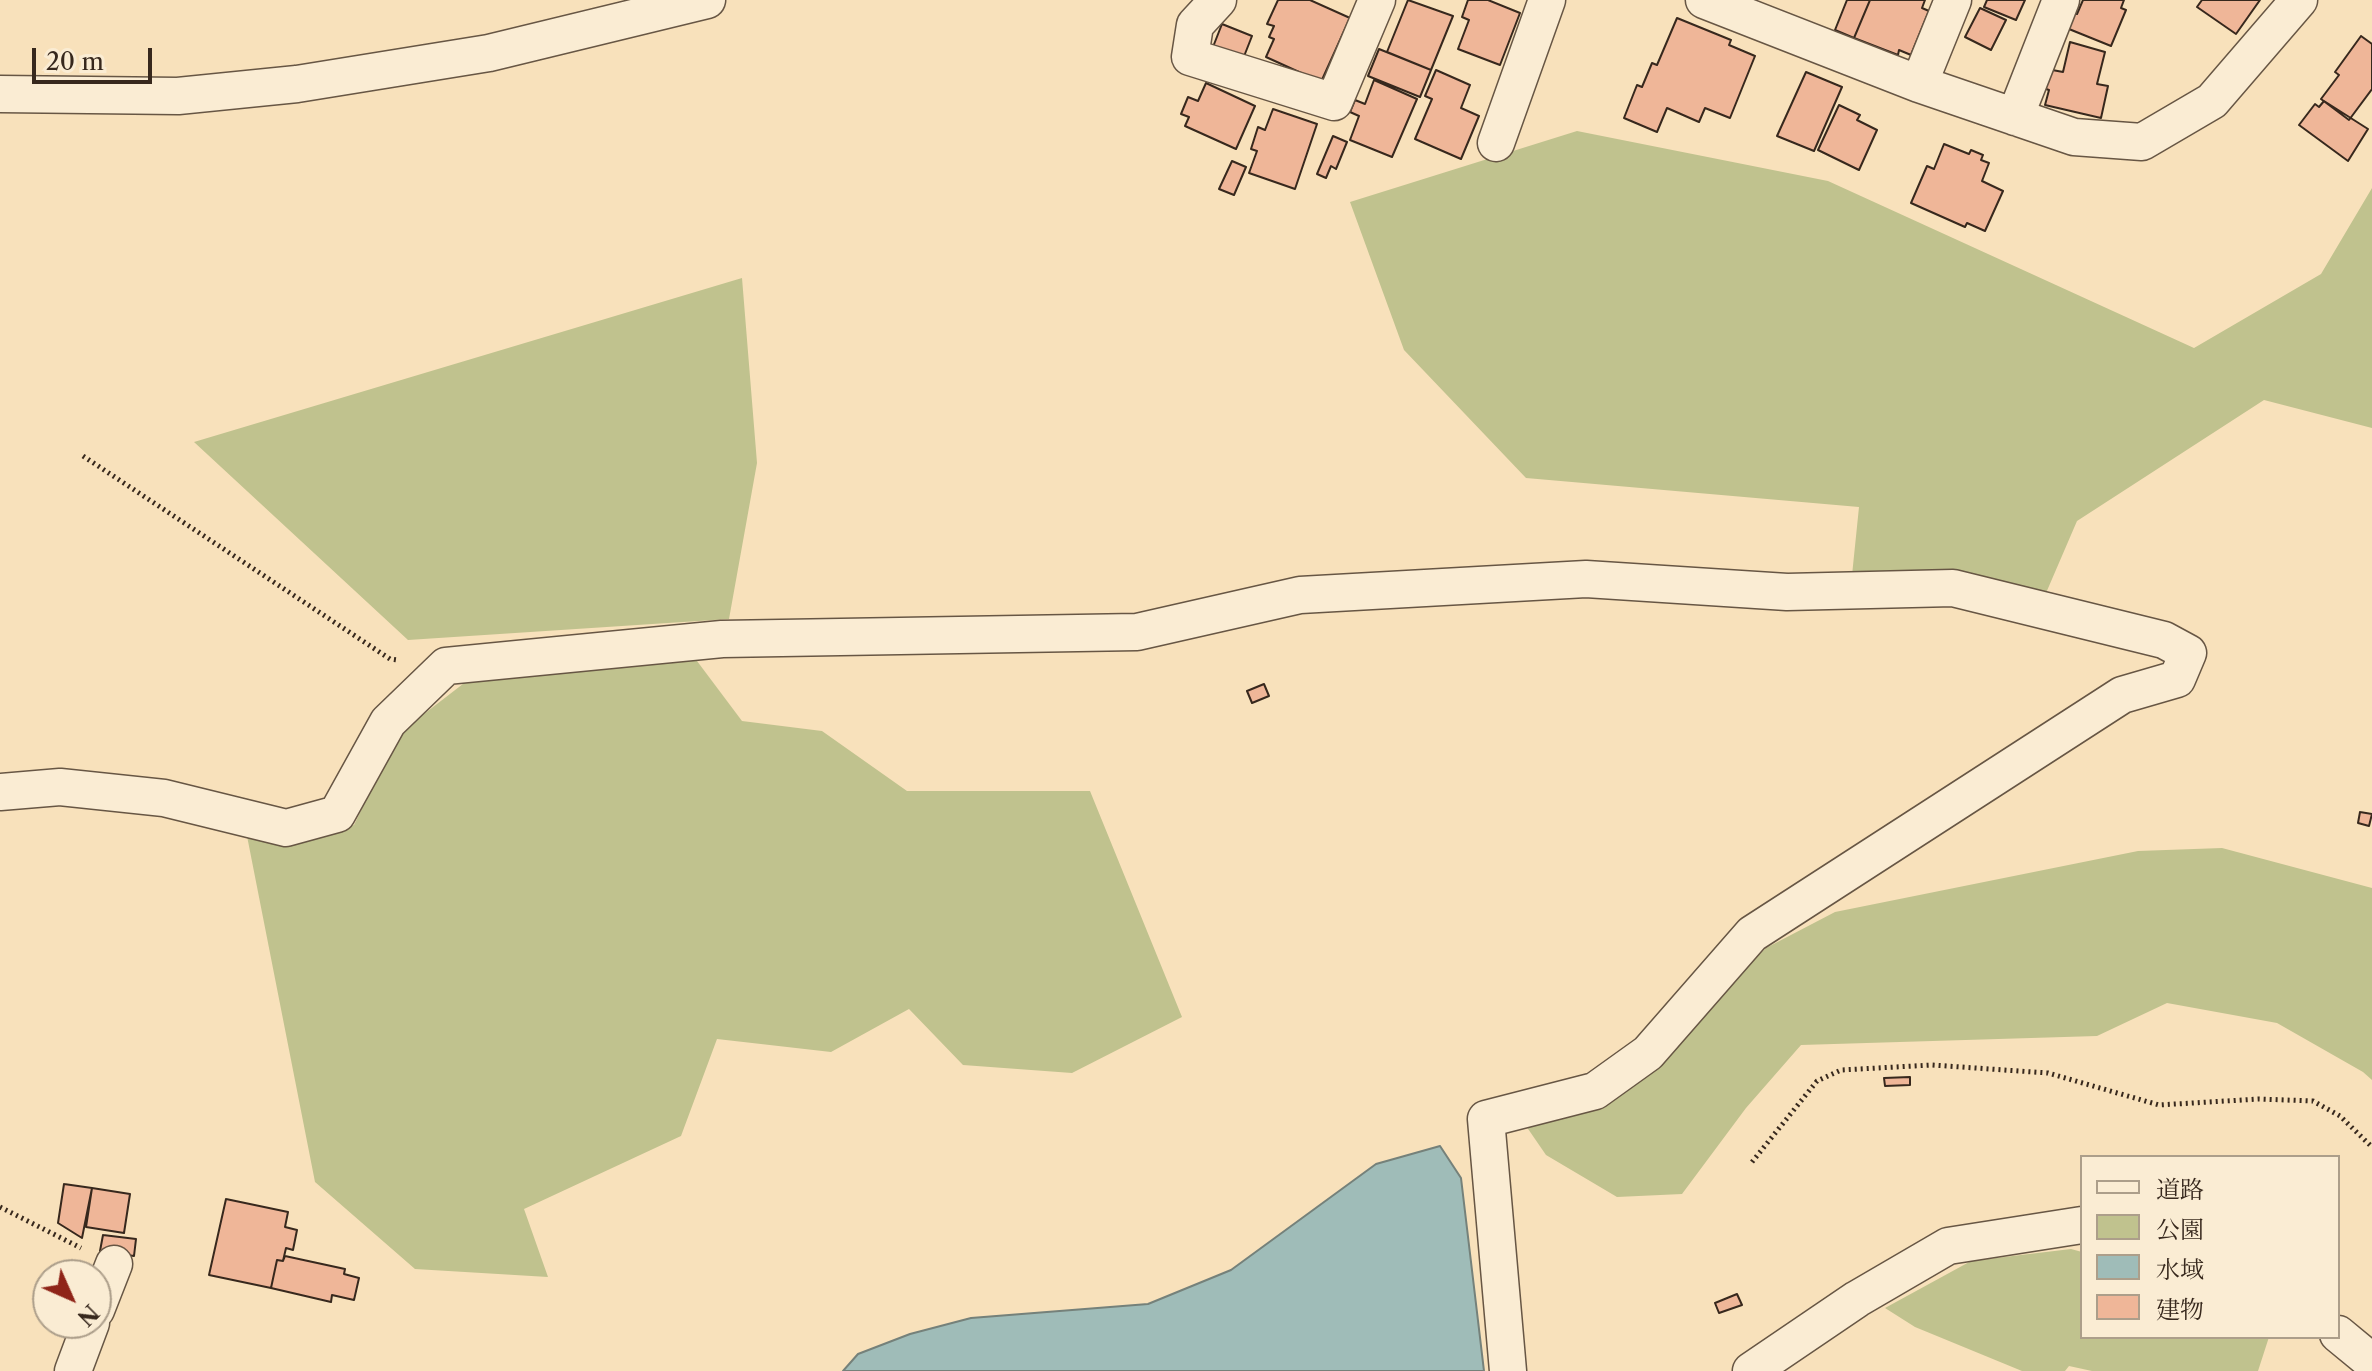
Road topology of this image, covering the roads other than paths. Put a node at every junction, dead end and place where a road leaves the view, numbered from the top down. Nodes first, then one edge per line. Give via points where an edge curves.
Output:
1 (707, 0) edge
2 (1218, 0) edge
3 (1377, 0) edge
4 (1547, 0) edge
5 (1704, 0) edge
6 (1953, 0) edge
7 (2061, 0) edge
8 (2299, 0) edge
9 (1919, 84) junction
10 (0, 94) edge
11 (2015, 117) junction
12 (1496, 143) dead end
13 (0, 792) edge
14 (2080, 1225) edge
15 (114, 1264) road end
16 (112, 1269) edge
17 (2340, 1336) edge
18 (85, 1339) edge
19 (2372, 1362) edge
20 (73, 1371) edge
21 (1508, 1371) edge
22 (1751, 1371) edge

1 - 10 street via 489,53 297,84 178,96
2 - 3 street via 1195,25 1190,57 1334,102
4 - 12 street
5 - 9 street
6 - 9 street
7 - 11 street
8 - 11 street via 2212,101 2142,142 2074,137
9 - 11 street
13 - 21 street via 60,787 164,798 286,828 337,814 388,722 446,666 722,639 1137,632 1300,595 1586,579 1787,592 1953,588 2164,640 2188,653 2177,679 2122,695 1752,934 1648,1053 1595,1091 1486,1119
14 - 22 street via 1948,1246 1857,1299
15 - 16 street
17 - 19 street
18 - 20 street

